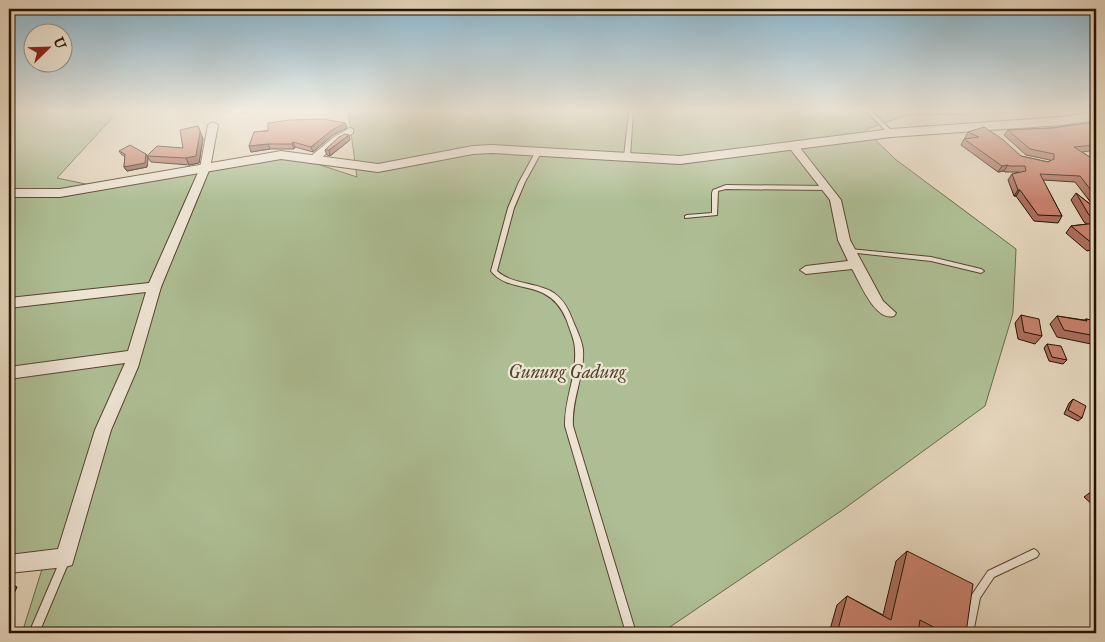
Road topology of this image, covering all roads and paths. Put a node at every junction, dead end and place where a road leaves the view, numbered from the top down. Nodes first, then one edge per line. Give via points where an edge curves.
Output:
1 (210, 141) edge
2 (335, 141) edge
3 (628, 141) edge
4 (831, 141) edge
5 (793, 146) junction
6 (539, 151) junction
7 (627, 157) junction
8 (314, 159) junction
9 (205, 168) junction
10 (827, 188) junction
11 (9, 193) edge
12 (687, 217) dead end
13 (850, 251) junction
14 (856, 264) junction
15 (806, 270) dead end
16 (981, 270) dead end
17 (154, 287) junction
18 (9, 303) edge
19 (888, 313) dead end
20 (134, 356) junction
21 (9, 373) edge
22 (1034, 554) dead end
23 (65, 558) junction
24 (9, 564) edge
25 (34, 633) edge
26 (631, 633) edge
27 (968, 633) edge

1 - 9 street
2 - 8 street
3 - 7 lane
4 - 5 street
5 - 7 street via 680,160
5 - 10 street
6 - 7 street
6 - 8 street via 473,150 378,168
6 - 26 lane via 511,208 494,271 501,278 538,287 554,295 565,309 576,336 579,360 568,411 569,426
8 - 9 street via 281,155
9 - 11 street via 60,192
9 - 17 street
10 - 12 lane via 726,187 716,190 715,214
10 - 13 street via 838,208
13 - 14 street
13 - 16 lane via 931,259
14 - 15 street
14 - 19 street via 878,304
17 - 18 street
17 - 20 street
20 - 21 street
20 - 23 street via 103,430
22 - 27 lane via 991,574 976,596
23 - 24 street
23 - 25 lane

